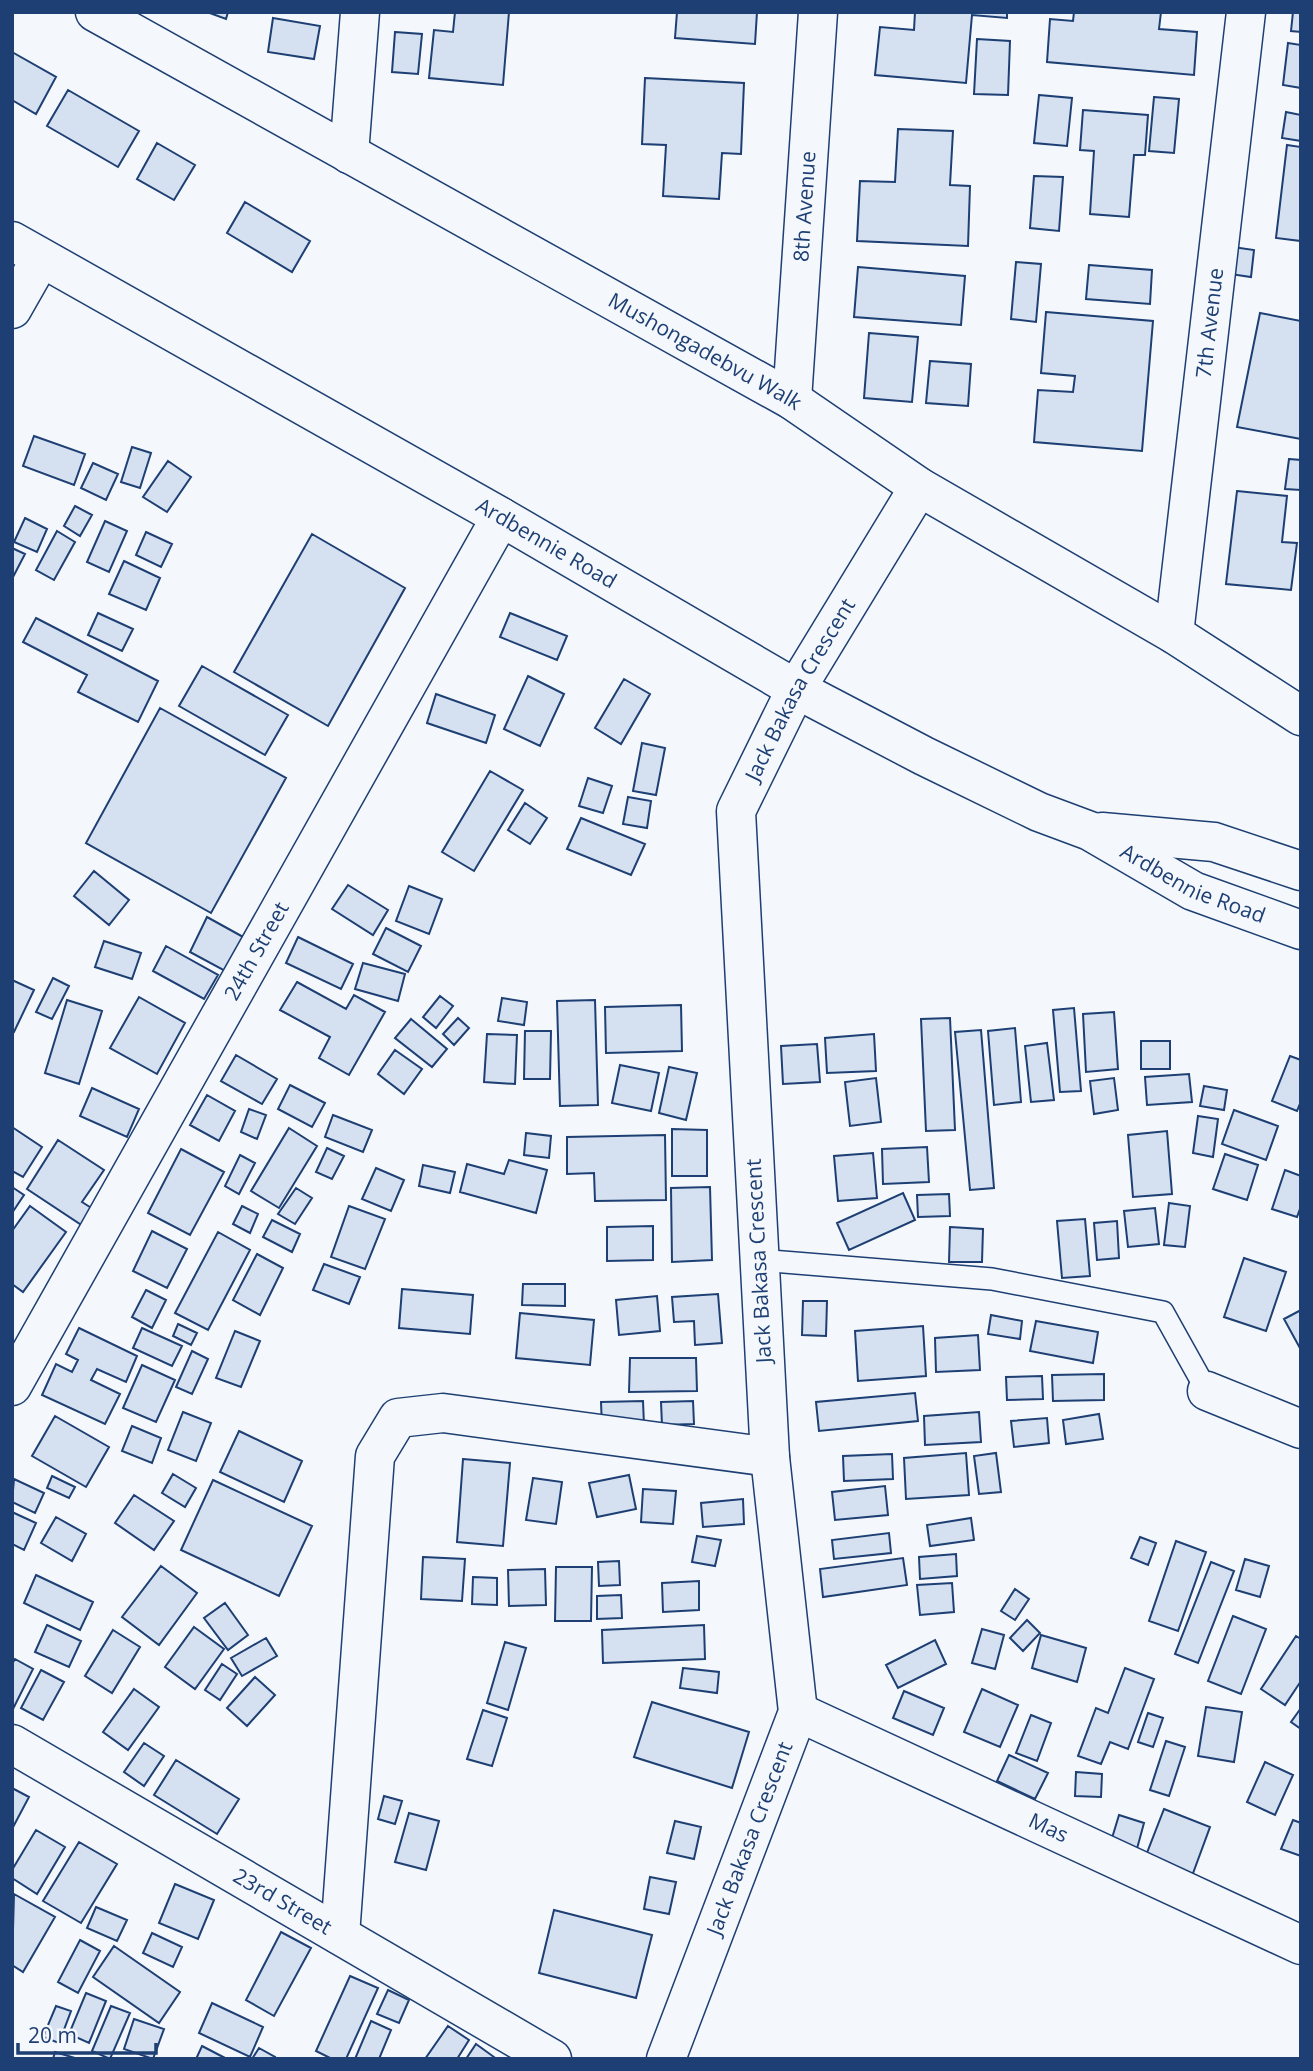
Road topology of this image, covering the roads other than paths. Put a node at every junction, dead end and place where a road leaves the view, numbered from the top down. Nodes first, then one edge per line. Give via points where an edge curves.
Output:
1 (95, 12) edge
2 (360, 12) edge
3 (818, 12) edge
4 (1246, 12) edge
5 (349, 154) junction
6 (27, 250) edge
7 (12, 309) edge
8 (792, 400) junction
9 (919, 487) junction
10 (501, 517) junction
11 (1174, 634) junction
12 (796, 689) junction
13 (1301, 716) edge
14 (1090, 831) junction
15 (1301, 871) edge
16 (1301, 930) edge
17 (759, 1260) junction
18 (12, 1386) edge
19 (1208, 1391) joint
20 (1301, 1429) edge
21 (770, 1457) junction
22 (797, 1712) junction
23 (12, 1744) edge
24 (340, 1935) junction
25 (1301, 1945) edge
26 (552, 2059) edge
27 (666, 2059) edge

1 - 5 street, Mushongadebvu Walk
2 - 5 street
3 - 8 street, 8th Avenue
4 - 11 street, 7th Avenue
5 - 8 street, Mushongadebvu Walk
6 - 7 street
6 - 10 street, Ardbennie Road
8 - 9 street, Mushongadebvu Walk
9 - 11 street, Mushongadebvu Walk
9 - 12 street, Jack Bakasa Crescent
10 - 12 street, Ardbennie Road
10 - 18 street, 24th Street
11 - 13 street, Mushongadebvu Walk
12 - 14 street, Ardbennie Road via 935,762
12 - 17 street, Jack Bakasa Crescent via 736,811
14 - 15 street, Ardbennie Road via 1214,842
14 - 16 street, Ardbennie Road via 1193,891
17 - 19 lane via 992,1279 1163,1312
17 - 21 street, Jack Bakasa Crescent
19 - 20 street
21 - 22 street, Jack Bakasa Crescent
21 - 24 street via 443,1413 398,1418 375,1456
22 - 25 street, Mas
22 - 27 street, Jack Bakasa Crescent
23 - 24 street, 23rd Street
24 - 26 street, 23rd Street

